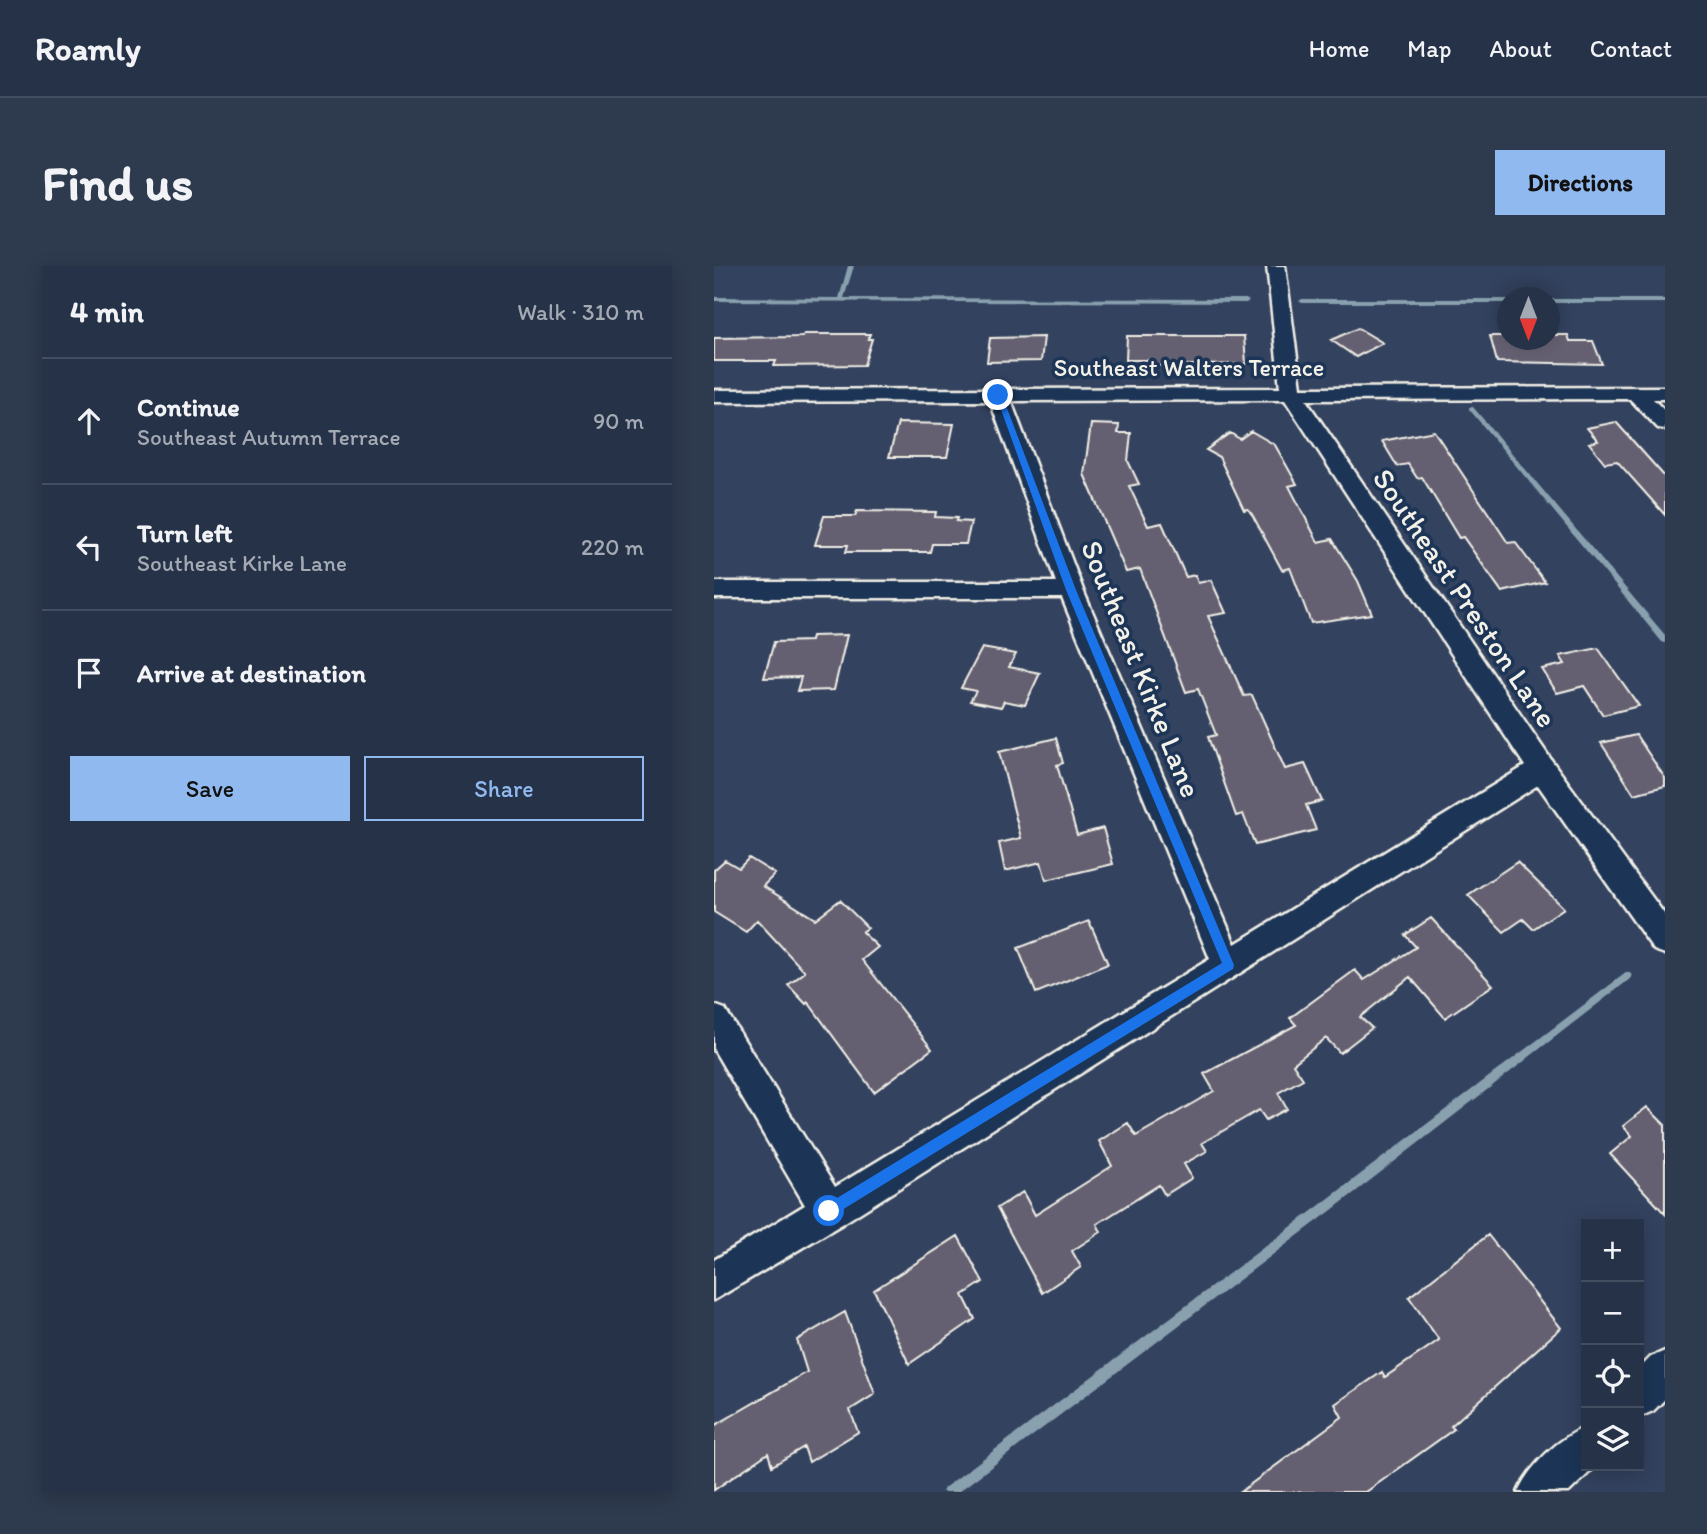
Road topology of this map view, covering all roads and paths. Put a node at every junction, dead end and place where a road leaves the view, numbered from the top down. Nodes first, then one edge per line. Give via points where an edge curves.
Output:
1 (1276, 266) edge
2 (1635, 393) junction
3 (1665, 393) edge
4 (1291, 394) junction
5 (998, 395) junction
6 (714, 396) edge
7 (1665, 424) edge
8 (714, 590) edge
9 (1071, 590) junction
10 (1542, 769) junction
11 (1665, 940) edge
12 (1228, 965) junction
13 (714, 1020) edge
14 (829, 1211) junction
15 (714, 1280) edge
16 (1665, 1371) edge
17 (1644, 1391) edge
18 (1581, 1452) edge
19 (1539, 1492) edge

1 - 4 street, Southeast Preston Lane
2 - 3 street, Southeast Walters Terrace
2 - 4 street, Southeast Walters Terrace
2 - 7 street
4 - 5 street, Southeast Walters Terrace
4 - 10 street, Southeast Preston Lane
5 - 6 street, Southeast Walters Terrace
5 - 9 street, Southeast Kirke Lane
8 - 9 street
9 - 12 street, Southeast Kirke Lane
10 - 11 street, Southeast Preston Lane
10 - 12 street
12 - 14 street
13 - 14 street
14 - 15 street
16 - 17 street
18 - 19 street

